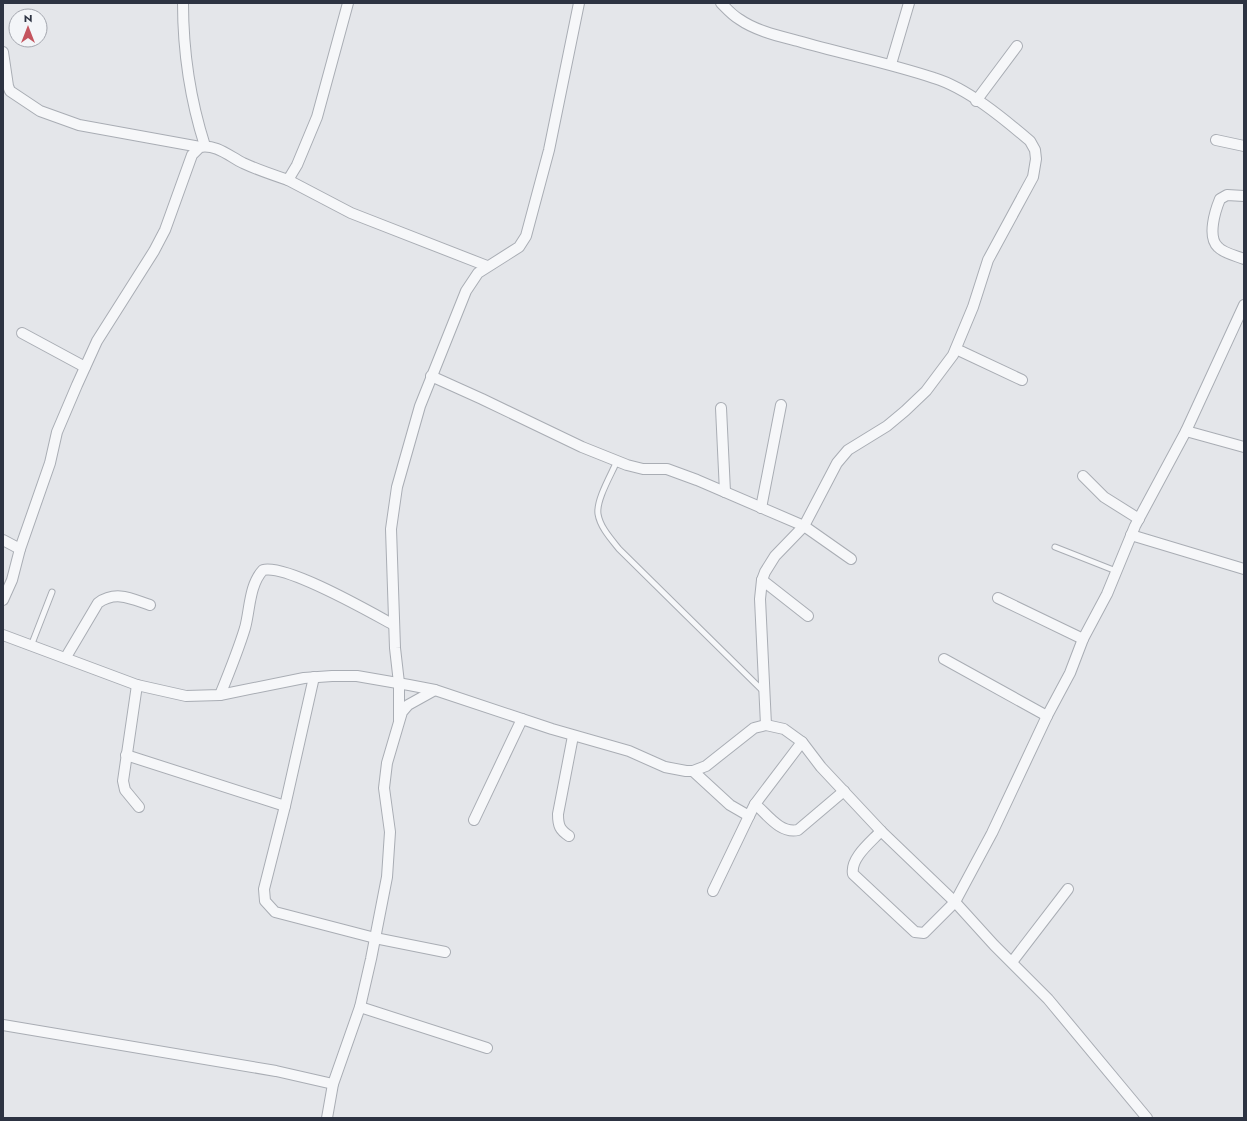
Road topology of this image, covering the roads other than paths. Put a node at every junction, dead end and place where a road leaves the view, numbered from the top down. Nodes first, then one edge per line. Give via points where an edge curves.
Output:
1 (183, 3) edge
2 (348, 3) edge
3 (579, 3) edge
4 (720, 3) edge
5 (909, 3) edge
6 (1017, 46) dead end
7 (3, 52) edge
8 (891, 64) junction
9 (976, 101) junction
10 (1216, 140) dead end
11 (202, 146) junction
12 (1244, 146) edge
13 (288, 180) junction
14 (1244, 196) edge
15 (1244, 259) edge
16 (487, 266) junction
17 (1244, 305) edge
18 (22, 333) dead end
19 (956, 349) junction
20 (85, 367) junction
21 (431, 376) junction
22 (1022, 380) dead end
23 (781, 405) dead end
24 (721, 408) dead end
25 (1186, 431) junction
26 (1244, 447) edge
27 (617, 461) junction
28 (1083, 476) dead end
29 (725, 492) junction
30 (761, 508) junction
31 (1139, 519) junction
32 (804, 526) junction
33 (1131, 535) junction
34 (3, 540) edge
35 (1055, 546) dead end
36 (20, 549) junction
37 (851, 559) dead end
38 (1244, 569) edge
39 (1116, 571) junction
40 (762, 580) junction
41 (52, 592) dead end
42 (998, 598) dead end
43 (3, 600) edge
44 (150, 605) dead end
45 (808, 616) dead end
46 (394, 625) junction
47 (3, 635) edge
48 (1083, 639) junction
49 (31, 646) junction
50 (66, 657) junction
51 (944, 659) dead end
52 (314, 677) junction
53 (399, 683) junction
54 (137, 685) junction
55 (435, 690) junction
56 (764, 692) junction
57 (220, 695) junction
58 (1047, 716) junction
59 (522, 719) junction
60 (399, 720) junction
61 (766, 725) junction
62 (573, 736) junction
63 (802, 742) junction
64 (126, 755) junction
65 (693, 771) junction
66 (844, 791) junction
67 (755, 804) junction
68 (285, 806) junction
69 (139, 808) dead end
70 (749, 816) junction
71 (474, 820) dead end
72 (881, 831) junction
73 (569, 836) dead end
74 (1068, 889) dead end
75 (713, 891) dead end
76 (955, 902) junction
77 (375, 938) junction
78 (445, 952) dead end
79 (1012, 962) junction
80 (360, 1007) junction
81 (3, 1025) edge
82 (487, 1048) dead end
83 (333, 1084) junction
84 (327, 1118) edge
85 (1147, 1118) edge

1 - 11 street via 183,38
2 - 13 street via 317,116 297,165
3 - 16 street via 549,150 526,236 519,247
4 - 8 street via 739,19 755,27 825,49
5 - 8 street
6 - 9 street
7 - 11 street via 10,91 40,111 79,125
8 - 9 street via 935,78
9 - 19 street via 1030,141 1035,150 1035,167 1030,183 988,260
10 - 12 street
11 - 13 street via 225,151 244,163
11 - 20 street via 192,155 165,230 154,251 97,341
13 - 16 street via 351,214
14 - 15 street via 1227,196 1220,199 1213,240 1218,248
16 - 21 street via 478,273 466,291
17 - 25 street
18 - 20 street
19 - 22 street
19 - 32 street via 926,391 911,406 887,426 848,450 840,459
20 - 36 street via 57,432 50,463
21 - 27 street
21 - 46 street via 420,406 392,510
23 - 30 street
24 - 29 street
25 - 26 street
25 - 31 street
27 - 29 street via 643,469 667,469
27 - 56 lane via 598,504 598,515 604,529 619,549
28 - 31 street via 1104,497
29 - 30 street
30 - 32 street
31 - 33 street
32 - 37 street
32 - 40 street via 775,556
33 - 38 street
33 - 39 street
34 - 36 street
35 - 39 lane
36 - 43 street via 12,580
39 - 48 street
40 - 45 street
40 - 56 street via 760,599
41 - 49 lane
42 - 48 street
44 - 50 street via 120,595 106,597 98,603
46 - 53 street
46 - 57 street via 313,584 277,570 263,570 254,587 240,642
47 - 49 street
48 - 58 street via 1070,673
49 - 50 street
50 - 54 street
51 - 58 street
52 - 53 street via 357,676
52 - 57 street
52 - 68 street
53 - 55 street
53 - 60 street
54 - 57 street via 186,696
54 - 64 street
55 - 59 street
55 - 60 street via 408,705
56 - 61 street
58 - 76 street via 992,833
59 - 62 street
59 - 71 street
60 - 77 street via 385,779 390,854
61 - 63 street via 784,729
61 - 65 street via 754,728 706,766
62 - 65 street via 629,751 665,767
62 - 73 street via 558,814 561,831
63 - 66 street
63 - 67 street
64 - 68 street
64 - 69 street via 125,790
65 - 70 street via 730,805
66 - 67 street via 798,830 792,831 780,827
66 - 72 street
67 - 70 street
68 - 77 street via 264,889 265,901 275,912
70 - 75 street
72 - 76 street
72 - 76 street via 855,861 852,868 858,881 915,932 928,930
74 - 79 street
76 - 79 street
77 - 78 street
77 - 80 street
79 - 85 street via 1053,1005
80 - 82 street
80 - 83 street
81 - 83 street via 276,1071
83 - 84 street

